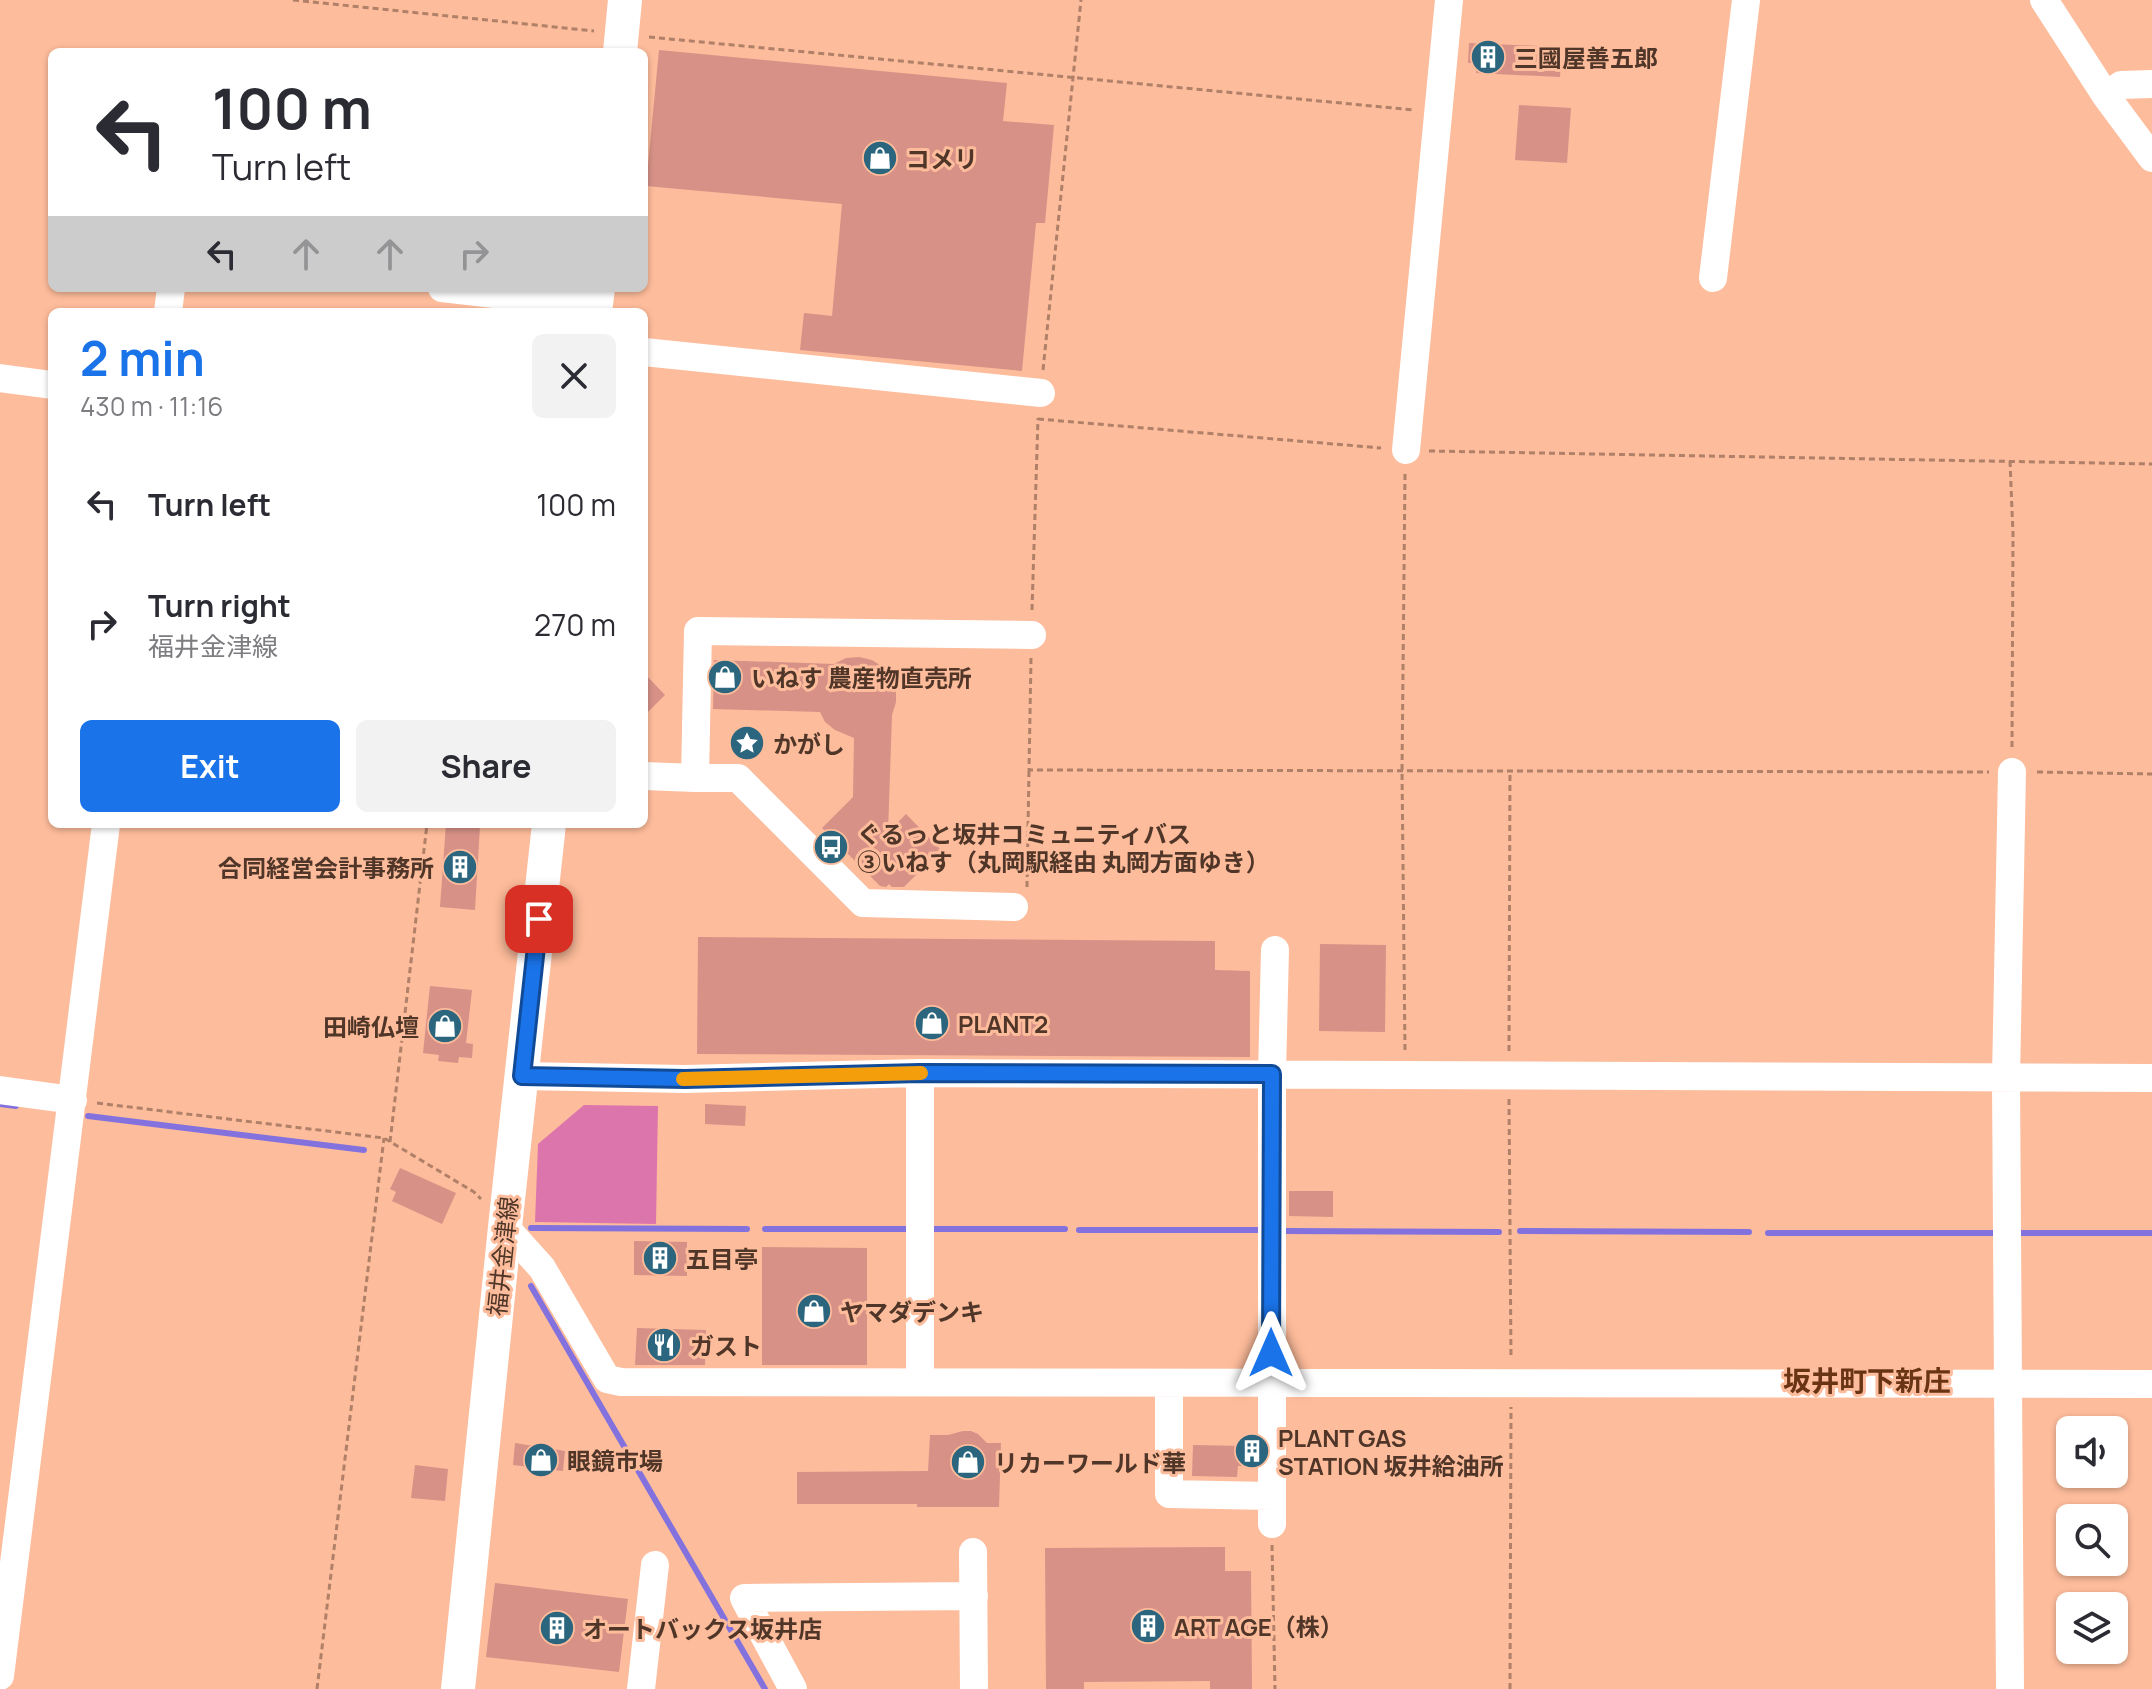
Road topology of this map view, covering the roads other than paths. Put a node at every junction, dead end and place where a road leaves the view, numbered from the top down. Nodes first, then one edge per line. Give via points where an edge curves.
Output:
1 (625, 0) edge
2 (1449, 0) edge
3 (1746, 0) edge
4 (2044, 0) edge
5 (621, 43) edge
6 (2152, 84) edge
7 (2106, 96) junction
8 (2152, 158) edge
9 (1713, 278) dead end
10 (486, 292) edge
11 (596, 302) edge
12 (648, 353) edge
13 (0, 378) edge
14 (48, 384) edge
15 (1040, 406) road end
16 (1406, 450) road end
17 (1032, 635) road end
18 (2012, 772) road end
19 (648, 776) edge
20 (695, 778) junction
21 (106, 828) edge
22 (549, 828) edge
23 (1020, 899) road end
24 (1275, 950) dead end
25 (920, 1073) junction
26 (1272, 1074) junction
27 (522, 1076) junction
28 (2006, 1078) junction
29 (2152, 1078) edge
30 (0, 1090) edge
31 (73, 1100) junction
32 (505, 1227) junction
33 (920, 1382) junction
34 (1169, 1383) junction
35 (1271, 1384) junction
36 (2008, 1384) junction
37 (2152, 1384) edge
38 (1271, 1496) junction
39 (1272, 1524) road end
40 (973, 1552) dead end
41 (655, 1565) dead end
42 (974, 1596) junction
43 (0, 1676) edge
44 (458, 1689) edge
45 (641, 1689) edge
46 (793, 1689) edge
47 (974, 1689) edge
48 (2010, 1689) edge

1 - 5 main road
2 - 16 street
3 - 9 street
4 - 7 street
6 - 7 street via 2121,85
7 - 8 street
10 - 11 street
12 - 15 street
13 - 14 street
17 - 20 street via 698,631
18 - 28 street
19 - 20 street
20 - 23 street via 738,778 863,903
21 - 31 street
22 - 27 main road, 福井金津線
24 - 26 street
25 - 26 street
25 - 27 street via 685,1079
25 - 33 street
26 - 28 street
26 - 35 street
27 - 32 main road, 福井金津線
28 - 29 street
28 - 36 street
30 - 31 street
31 - 43 street
32 - 33 street via 542,1268 607,1379
32 - 44 main road, 福井金津線
33 - 34 street
34 - 35 street
34 - 38 street via 1169,1494
35 - 36 street
35 - 38 street
36 - 37 street
36 - 48 street
38 - 39 street
40 - 42 street
41 - 45 street
42 - 46 street via 744,1598
42 - 47 street

